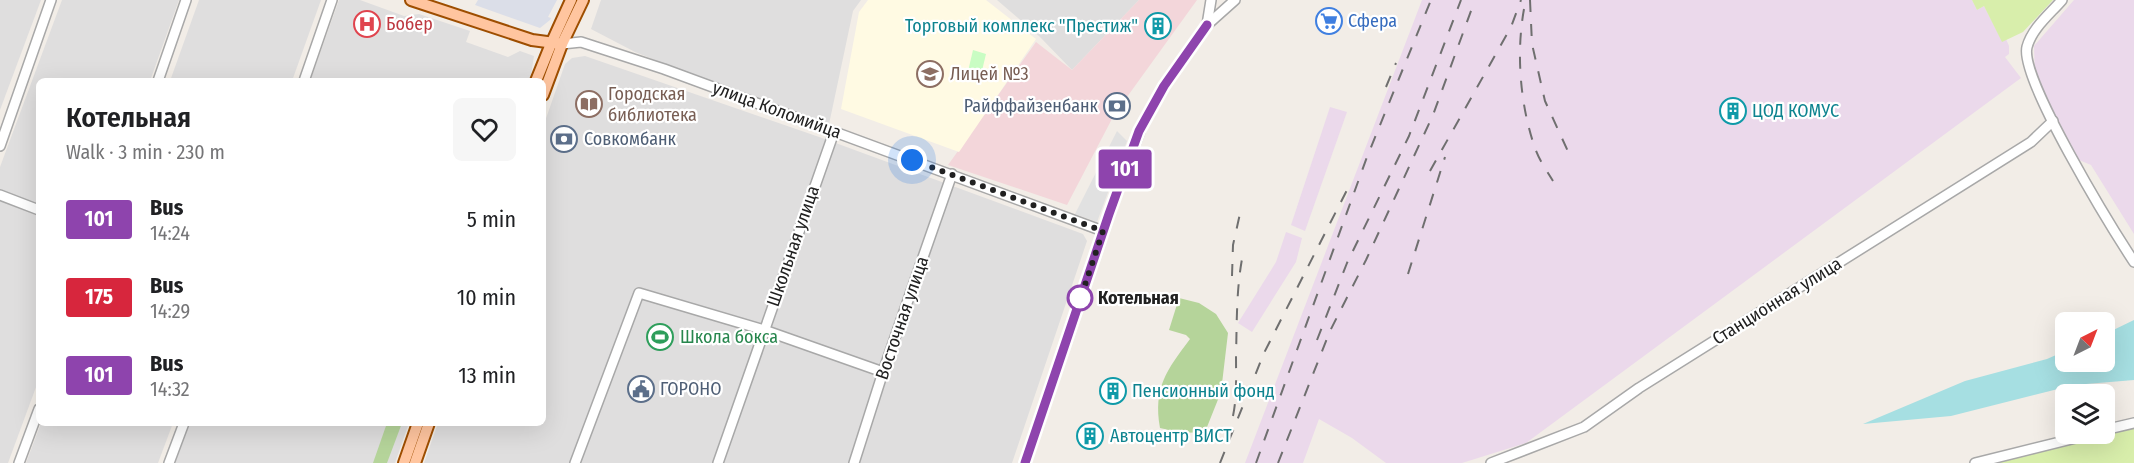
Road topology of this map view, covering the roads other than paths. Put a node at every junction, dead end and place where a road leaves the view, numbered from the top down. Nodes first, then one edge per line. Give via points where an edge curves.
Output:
1 (51, 0) edge
2 (186, 0) edge
3 (332, 0) edge
4 (411, 0) edge
5 (571, 0) edge
6 (583, 0) edge
7 (1210, 0) edge
8 (1235, 0) edge
9 (2062, 0) edge
10 (1207, 25) junction
11 (556, 44) junction
12 (159, 78) edge
13 (305, 78) edge
14 (538, 78) edge
15 (546, 83) edge
16 (2053, 121) junction
17 (834, 132) junction
18 (0, 146) edge
19 (952, 174) junction
20 (0, 195) edge
21 (36, 209) edge
22 (1103, 231) junction
23 (2134, 262) edge
24 (764, 330) junction
25 (883, 372) junction
26 (36, 417) edge
27 (2134, 423) edge
28 (183, 426) edge
29 (417, 426) edge
30 (428, 426) edge
31 (2115, 427) edge
32 (2055, 443) edge
33 (418, 462) edge
34 (19, 463) edge
35 (169, 463) edge
36 (404, 463) edge
37 (575, 463) edge
38 (718, 463) edge
39 (854, 463) edge
40 (1025, 463) edge
41 (1491, 463) edge
42 (1975, 463) edge

1 - 18 street
2 - 12 street
3 - 13 street
4 - 11 main road, улица Коломийца via 532,40
5 - 11 main road
6 - 11 main road
7 - 10 street
8 - 10 street
9 - 16 street via 2037,28 2026,48 2030,73
10 - 22 street via 1143,123
11 - 14 main road
11 - 15 main road
11 - 17 street, улица Коломийца via 581,42
16 - 23 street
16 - 41 street, Станционная улица via 2031,142 1639,388 1584,427
17 - 19 street, улица Коломийца
17 - 24 street, Школьная улица
19 - 22 street, улица Коломийца
19 - 25 street, Восточная улица
20 - 21 street
22 - 40 street
24 - 25 street
24 - 37 street via 639,292
24 - 38 street, Школьная улица
25 - 39 street, Восточная улица
26 - 34 street
27 - 31 street
28 - 35 street
29 - 36 main road
30 - 33 main road
32 - 42 street

